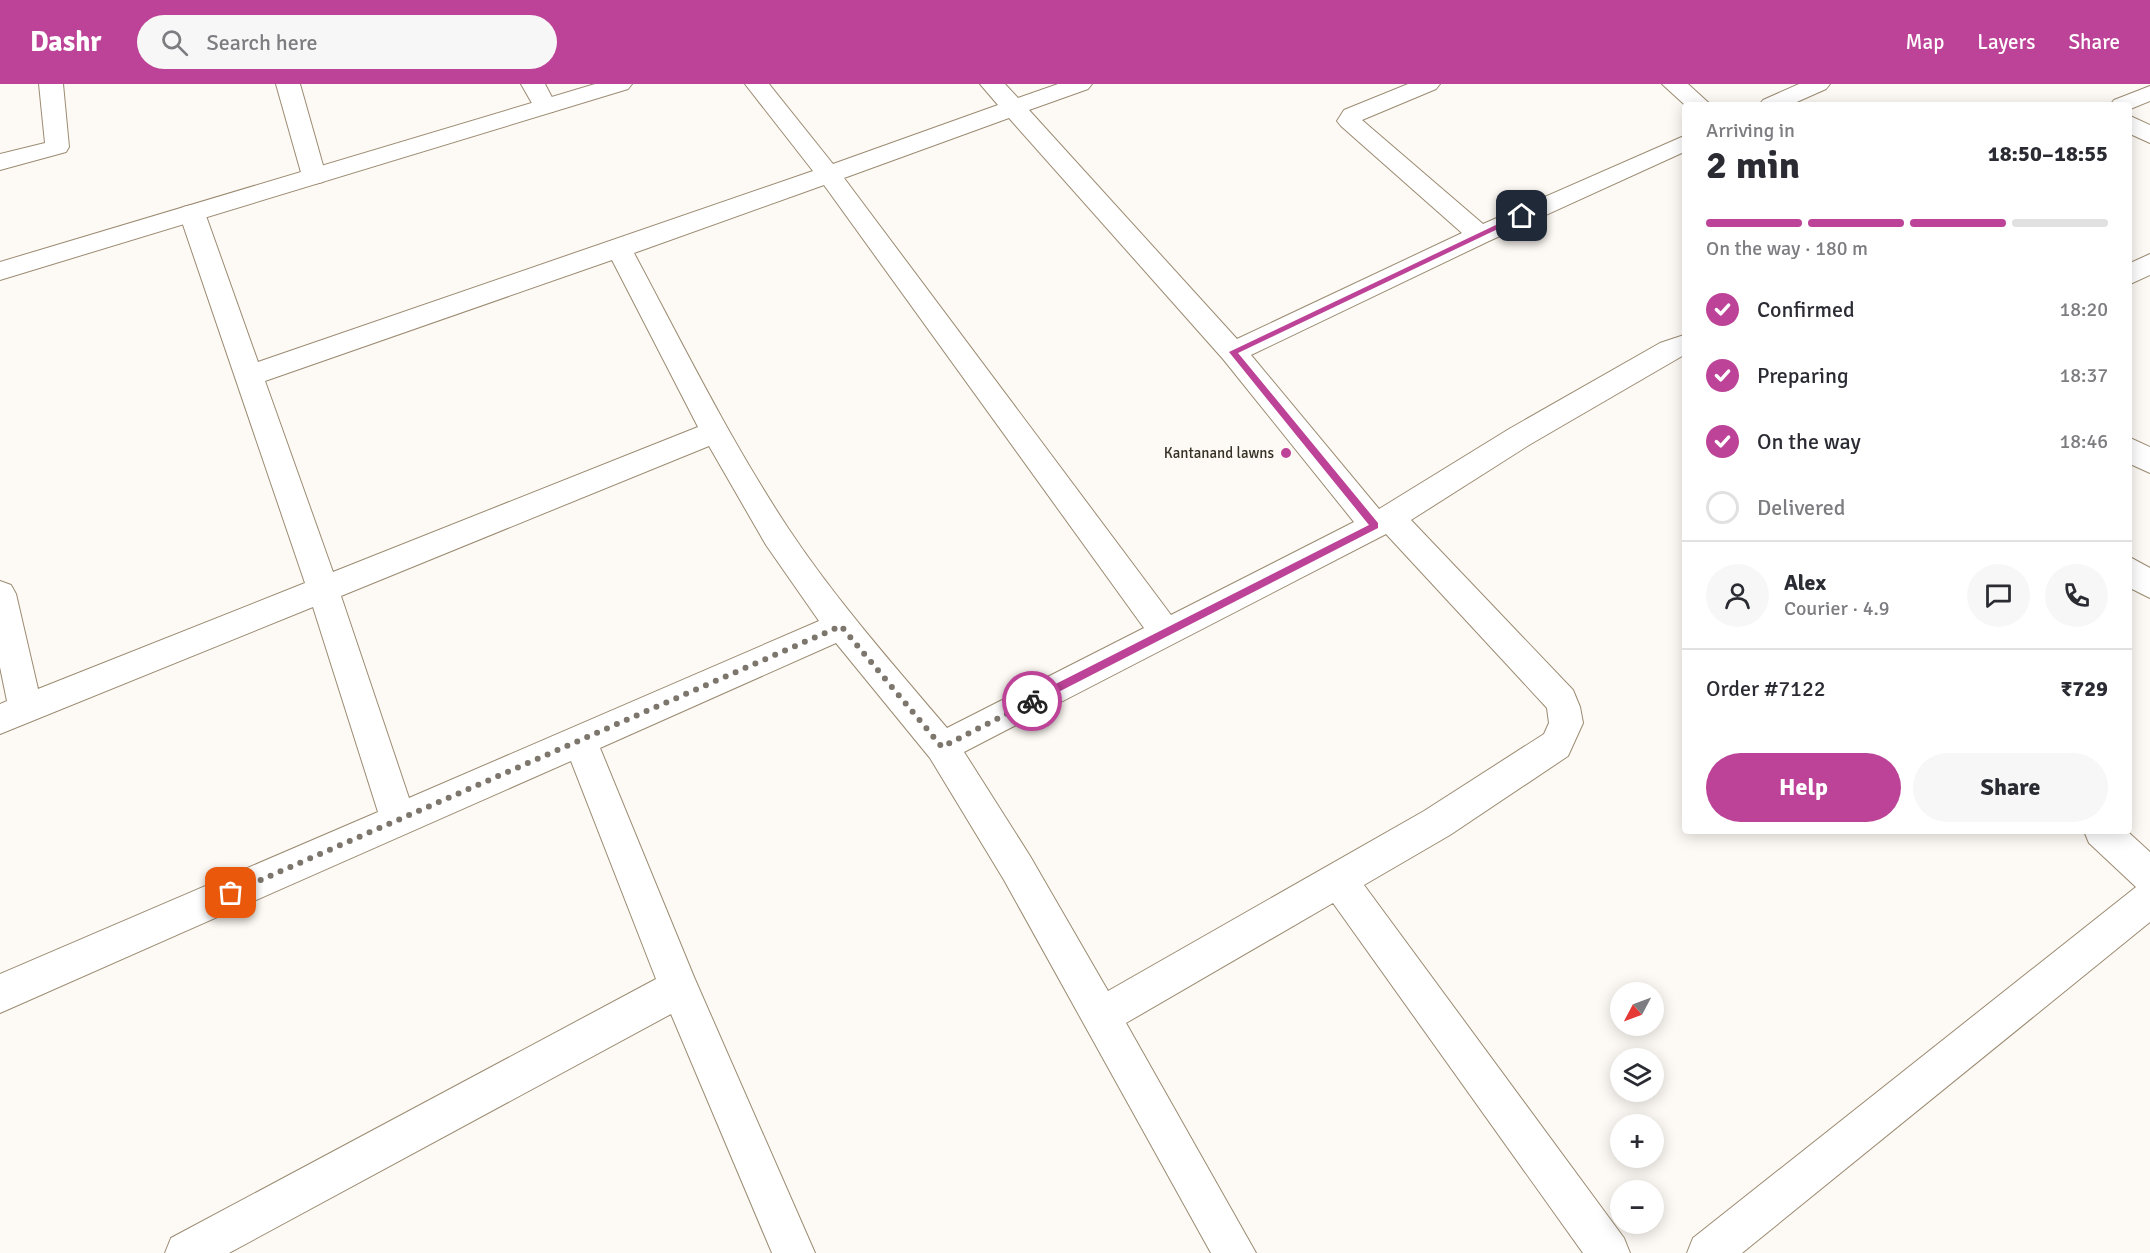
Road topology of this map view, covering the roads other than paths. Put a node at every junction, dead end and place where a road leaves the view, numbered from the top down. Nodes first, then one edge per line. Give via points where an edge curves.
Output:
1 (51, 84) edge
2 (288, 84) edge
3 (533, 84) edge
4 (620, 84) edge
5 (757, 84) edge
6 (992, 84) edge
7 (1080, 84) edge
8 (1428, 84) edge
9 (1674, 84) edge
10 (1818, 84) edge
11 (2150, 93) edge
12 (1695, 102) edge
13 (1778, 102) edge
14 (2129, 102) edge
15 (545, 107) junction
16 (1012, 107) junction
17 (2132, 125) edge
18 (2150, 136) edge
19 (1682, 144) edge
20 (0, 162) edge
21 (829, 175) junction
22 (314, 176) junction
23 (192, 213) junction
24 (1479, 235) junction
25 (619, 249) junction
26 (2150, 263) edge
27 (0, 271) edge
28 (2132, 274) edge
29 (1682, 346) edge
30 (1233, 352) junction
31 (249, 376) junction
32 (715, 432) junction
33 (2132, 451) edge
34 (2150, 462) edge
35 (1382, 522) junction
36 (2150, 550) edge
37 (2132, 565) edge
38 (2132, 571) edge
39 (2150, 585) edge
40 (323, 589) junction
41 (0, 594) edge
42 (841, 626) junction
43 (1166, 632) junction
44 (13, 714) edge
45 (579, 741) junction
46 (942, 747) junction
47 (398, 820) junction
48 (2105, 834) edge
49 (2150, 876) edge
50 (1338, 879) junction
51 (2150, 899) edge
52 (679, 988) junction
53 (0, 994) edge
54 (1101, 1016) junction
55 (186, 1253) edge
56 (794, 1253) edge
57 (1235, 1253) edge
58 (1609, 1253) edge
59 (1708, 1253) edge

1 - 20 street via 57,147
2 - 22 street
3 - 15 street
4 - 15 street
5 - 21 street
6 - 16 street
7 - 16 street
8 - 24 street via 1352,115 1349,121
9 - 12 street
10 - 13 street
11 - 14 street
15 - 22 street
16 - 21 street
16 - 30 street
17 - 18 street
19 - 24 street
21 - 25 street
21 - 43 street
22 - 23 street
23 - 27 street
23 - 31 street
24 - 30 street
25 - 31 street
25 - 32 street
26 - 28 street
29 - 35 street via 1518,437
30 - 35 street
31 - 40 street
32 - 40 street
32 - 42 street via 777,536
33 - 34 street
35 - 43 street
35 - 50 street via 1561,700 1568,716 1567,731 1556,745 1437,823
36 - 37 street
38 - 39 street
40 - 44 street
40 - 47 street
41 - 44 street
42 - 45 street
42 - 46 street
43 - 46 street
45 - 47 street
45 - 52 street
46 - 54 street
47 - 53 street
48 - 49 street
50 - 54 street
50 - 58 street
51 - 59 street
52 - 55 street
52 - 56 street
54 - 57 street

